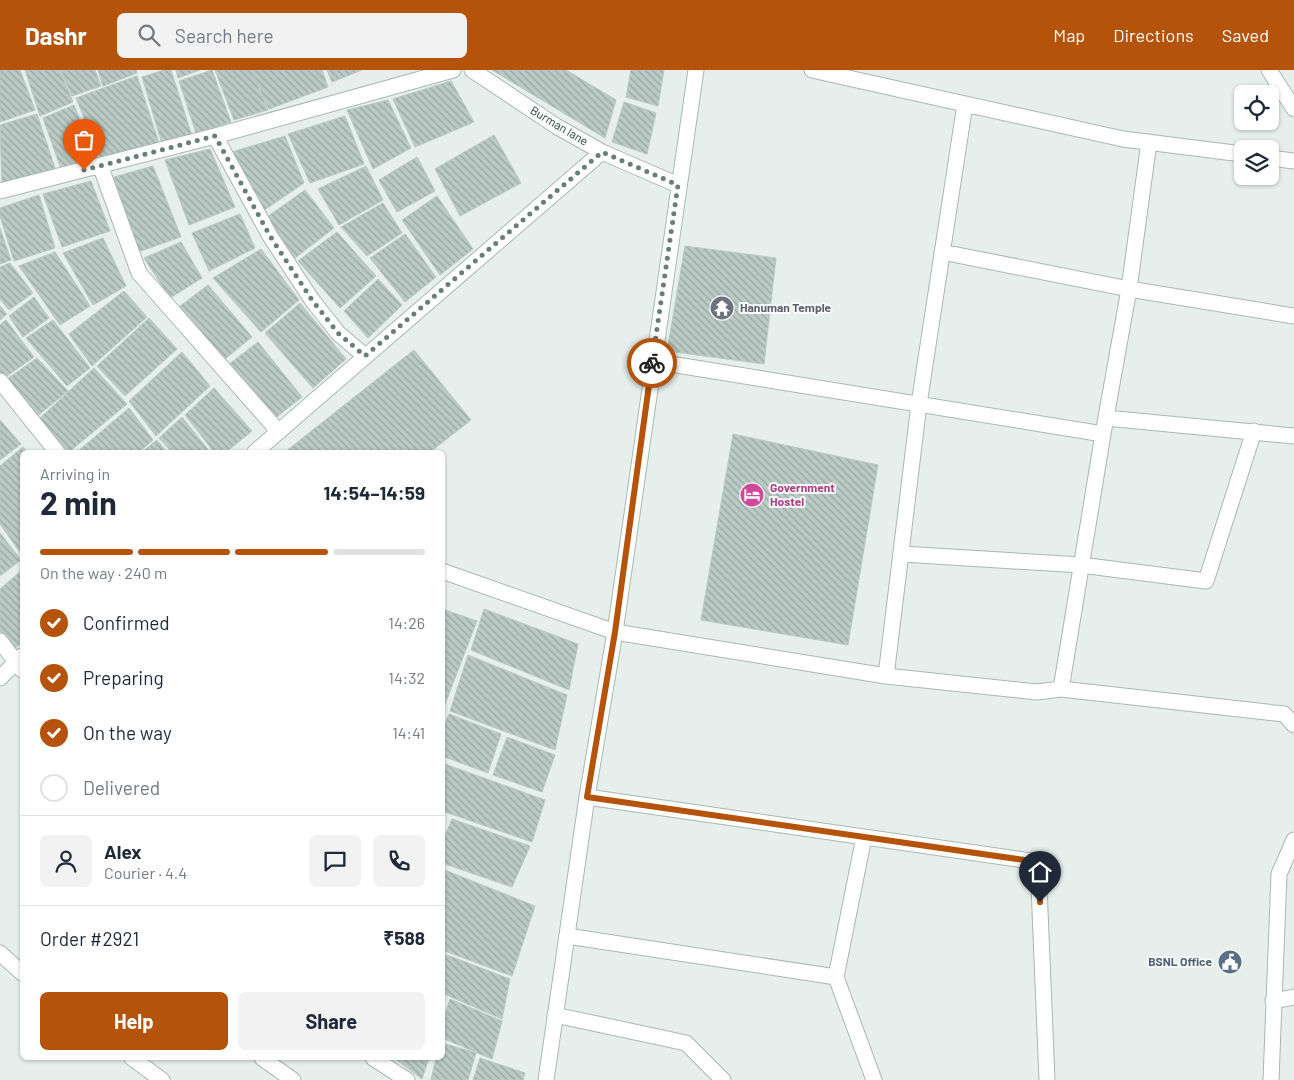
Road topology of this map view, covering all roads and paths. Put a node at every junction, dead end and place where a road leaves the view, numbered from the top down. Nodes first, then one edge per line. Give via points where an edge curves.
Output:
1 (453, 70) edge
2 (472, 70) edge
3 (696, 70) edge
4 (812, 70) edge
5 (1269, 70) edge
6 (966, 104) junction
7 (1294, 109) edge
8 (215, 136) junction
9 (1148, 142) junction
10 (602, 152) junction
11 (1234, 153) edge
12 (1279, 159) edge
13 (1294, 161) edge
14 (100, 165) junction
15 (678, 185) junction
16 (0, 190) edge
17 (942, 252) junction
18 (1129, 289) junction
19 (1294, 316) edge
20 (365, 356) junction
21 (652, 361) junction
22 (0, 381) edge
23 (919, 404) junction
24 (1106, 418) junction
25 (1254, 431) junction
26 (278, 432) junction
27 (1103, 434) junction
28 (1294, 436) edge
29 (55, 450) edge
30 (257, 450) edge
31 (902, 554) junction
32 (1081, 565) junction
33 (445, 572) edge
34 (615, 632) junction
35 (0, 641) edge
36 (20, 663) edge
37 (886, 676) junction
38 (0, 678) edge
39 (1060, 689) junction
40 (1294, 725) edge
41 (587, 797) junction
42 (864, 837) junction
43 (1294, 840) edge
44 (567, 936) junction
45 (0, 953) edge
46 (20, 971) edge
47 (836, 977) junction
48 (1294, 998) edge
49 (1273, 1001) junction
50 (555, 1015) junction
51 (135, 1060) edge
52 (265, 1060) edge
53 (376, 1060) edge
54 (162, 1080) edge
55 (293, 1080) edge
56 (407, 1080) edge
57 (546, 1080) edge
58 (723, 1080) edge
59 (874, 1080) edge
60 (1047, 1080) edge
61 (1270, 1080) edge

1 - 8 street
2 - 10 street, Burman lane via 556,126
3 - 15 street
4 - 6 street
5 - 7 street
6 - 9 street
6 - 17 street
8 - 14 street
8 - 20 street via 270,236 307,292 338,333
9 - 11 street
9 - 18 street
10 - 15 street, Burman lane
10 - 20 street
12 - 13 street
14 - 16 street
14 - 26 street via 139,273
15 - 21 street
17 - 18 street
17 - 23 street
18 - 19 street
18 - 24 street
20 - 26 street
21 - 23 street
21 - 34 street
22 - 29 street
23 - 27 street
23 - 31 street
24 - 25 street
24 - 27 street
25 - 28 street
25 - 32 street via 1206,581
26 - 30 street
27 - 32 street
31 - 32 street
31 - 37 street
32 - 39 street
33 - 34 street
34 - 37 street
34 - 41 street
35 - 36 street
36 - 38 street
37 - 39 street via 1037,692
39 - 40 street via 1284,714
41 - 42 street
41 - 44 street
42 - 47 street
42 - 60 street via 1038,862
43 - 49 street via 1279,874
44 - 47 street
44 - 50 street
45 - 46 street
47 - 59 street
48 - 49 street
49 - 61 street
50 - 57 street
50 - 58 street via 686,1042
51 - 54 street
52 - 55 street
53 - 56 street

